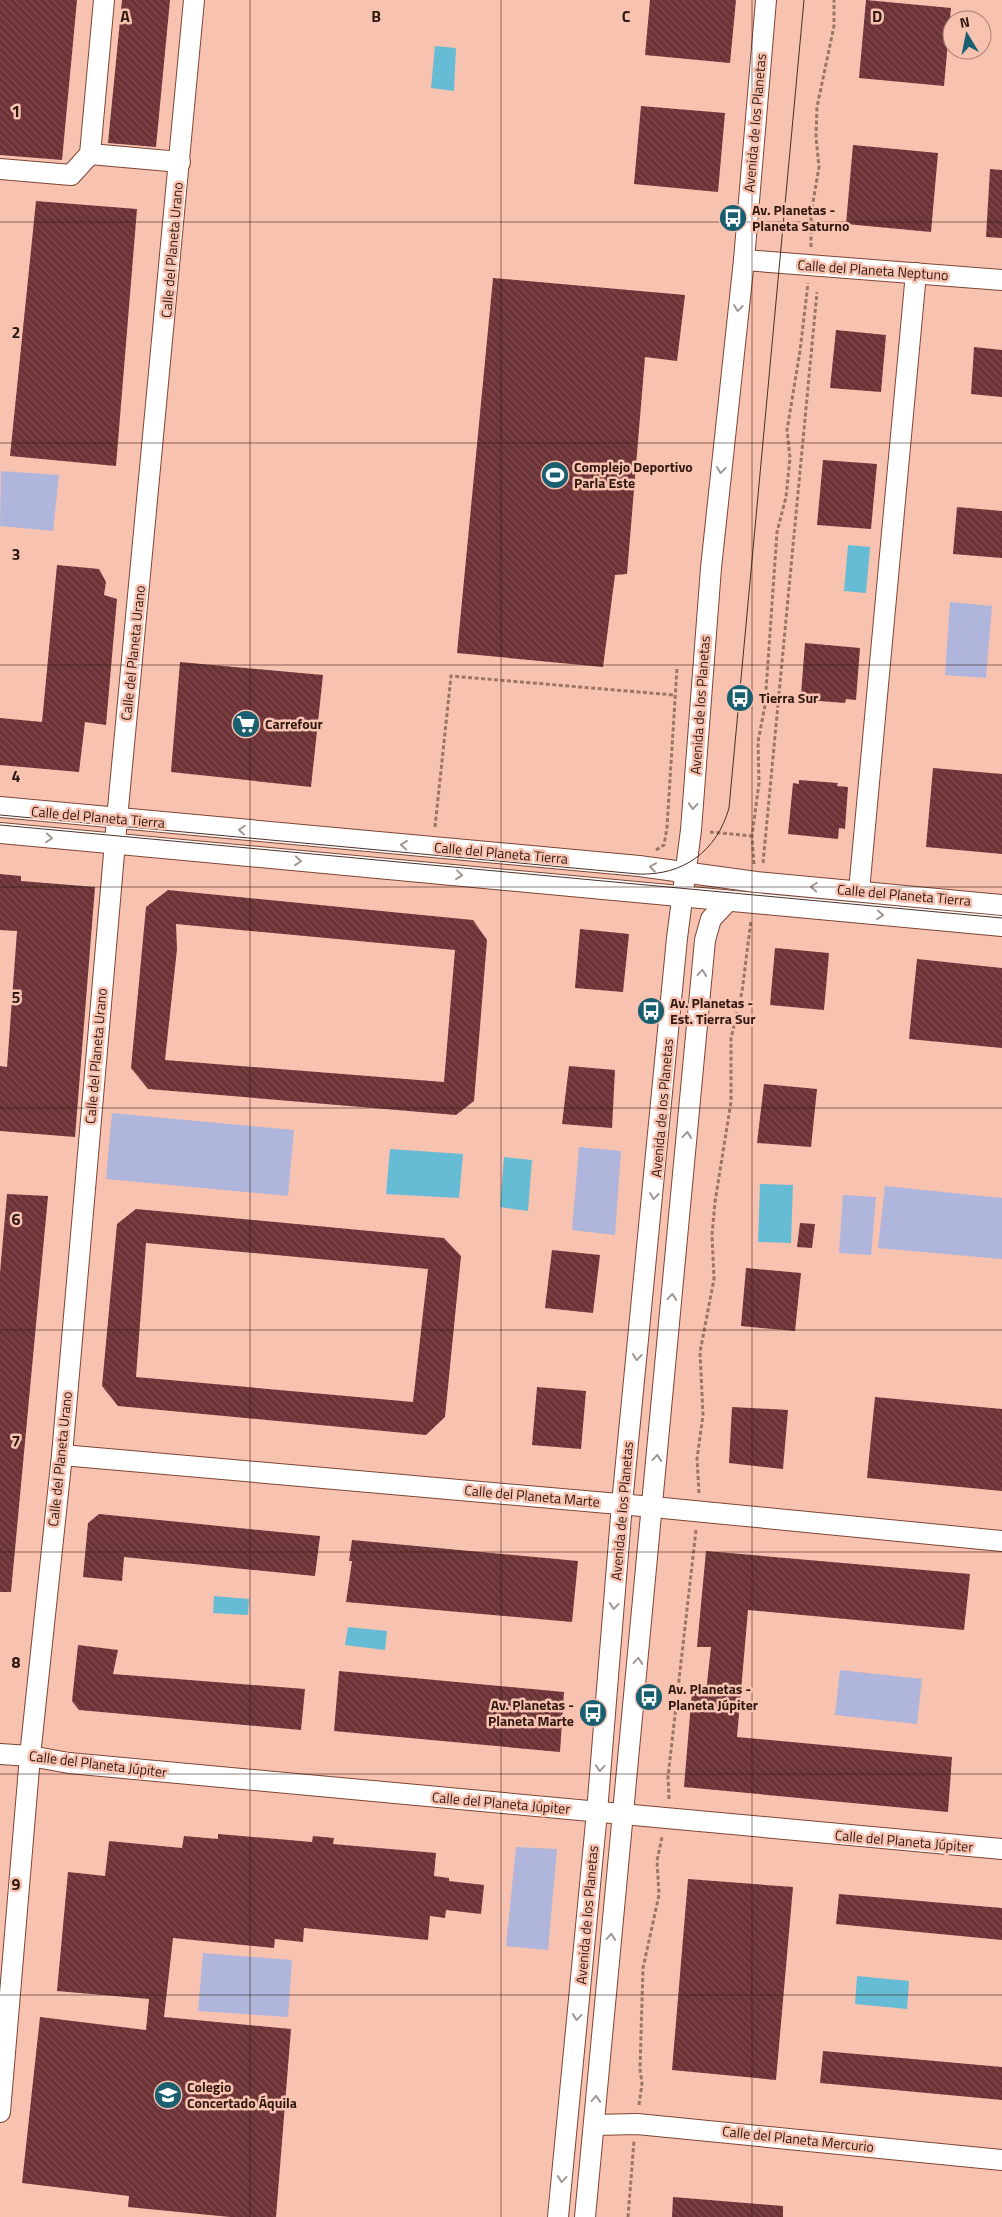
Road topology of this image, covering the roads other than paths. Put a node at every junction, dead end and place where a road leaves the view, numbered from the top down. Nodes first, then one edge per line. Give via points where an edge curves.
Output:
1 (104, 0) edge
2 (194, 0) edge
3 (766, 0) edge
4 (90, 154) junction
5 (180, 162) junction
6 (0, 169) edge
7 (744, 260) junction
8 (916, 273) junction
9 (1002, 280) edge
10 (0, 807) edge
11 (117, 819) junction
12 (0, 833) edge
13 (114, 844) junction
14 (685, 872) junction
15 (859, 891) junction
16 (682, 897) junction
17 (727, 902) junction
18 (1002, 904) edge
19 (1002, 926) edge
20 (62, 1455) junction
21 (622, 1504) junction
22 (652, 1507) junction
23 (1002, 1540) edge
24 (0, 1754) edge
25 (30, 1756) junction
26 (597, 1812) junction
27 (624, 1814) junction
28 (1002, 1849) edge
29 (0, 2112) edge
30 (594, 2125) junction
31 (1002, 2160) edge
32 (558, 2217) edge
33 (585, 2217) edge

1 - 4 street
2 - 5 street, Calle del Planeta Urano
3 - 7 street, Avenida de los Planetas
4 - 5 street
4 - 6 street via 71,175
5 - 11 street, Calle del Planeta Urano
7 - 8 street, Calle del Planeta Neptuno
7 -> 14 street, Avenida de los Planetas via 711,568
8 - 9 street, Calle del Planeta Neptuno
8 - 15 street
10 - 11 street, Calle del Planeta Tierra
11 - 13 street, Calle del Planeta Urano
14 -> 11 street, Calle del Planeta Tierra
12 -> 13 street, Calle del Planeta Tierra
13 -> 16 street, Calle del Planeta Tierra
13 - 20 street, Calle del Planeta Urano
15 -> 14 street, Calle del Planeta Tierra
14 - 16 street, Avenida de los Planetas
15 - 18 street, Calle del Planeta Tierra
16 - 17 street, Calle del Planeta Tierra
16 -> 21 street, Avenida de los Planetas
17 -> 19 street, Calle del Planeta Tierra
22 -> 17 street, Avenida de los Planetas via 705,940 711,919
20 - 21 street, Calle del Planeta Marte
20 - 25 street, Calle del Planeta Urano
21 - 22 street, Calle del Planeta Marte
21 -> 26 street, Avenida de los Planetas
22 - 23 street, Calle del Planeta Marte
27 -> 22 street, Avenida de los Planetas
24 - 25 street, Calle del Planeta Júpiter
25 - 26 street, Calle del Planeta Júpiter via 70,1764
25 - 29 street, Calle del Planeta Urano
26 - 27 street, Calle del Planeta Júpiter
26 -> 32 street, Avenida de los Planetas
27 - 28 street, Calle del Planeta Júpiter
30 -> 27 street, Avenida de los Planetas
30 - 31 street, Calle del Planeta Mercurio via 637,2124
30 - 33 street, Avenida de los Planetas

